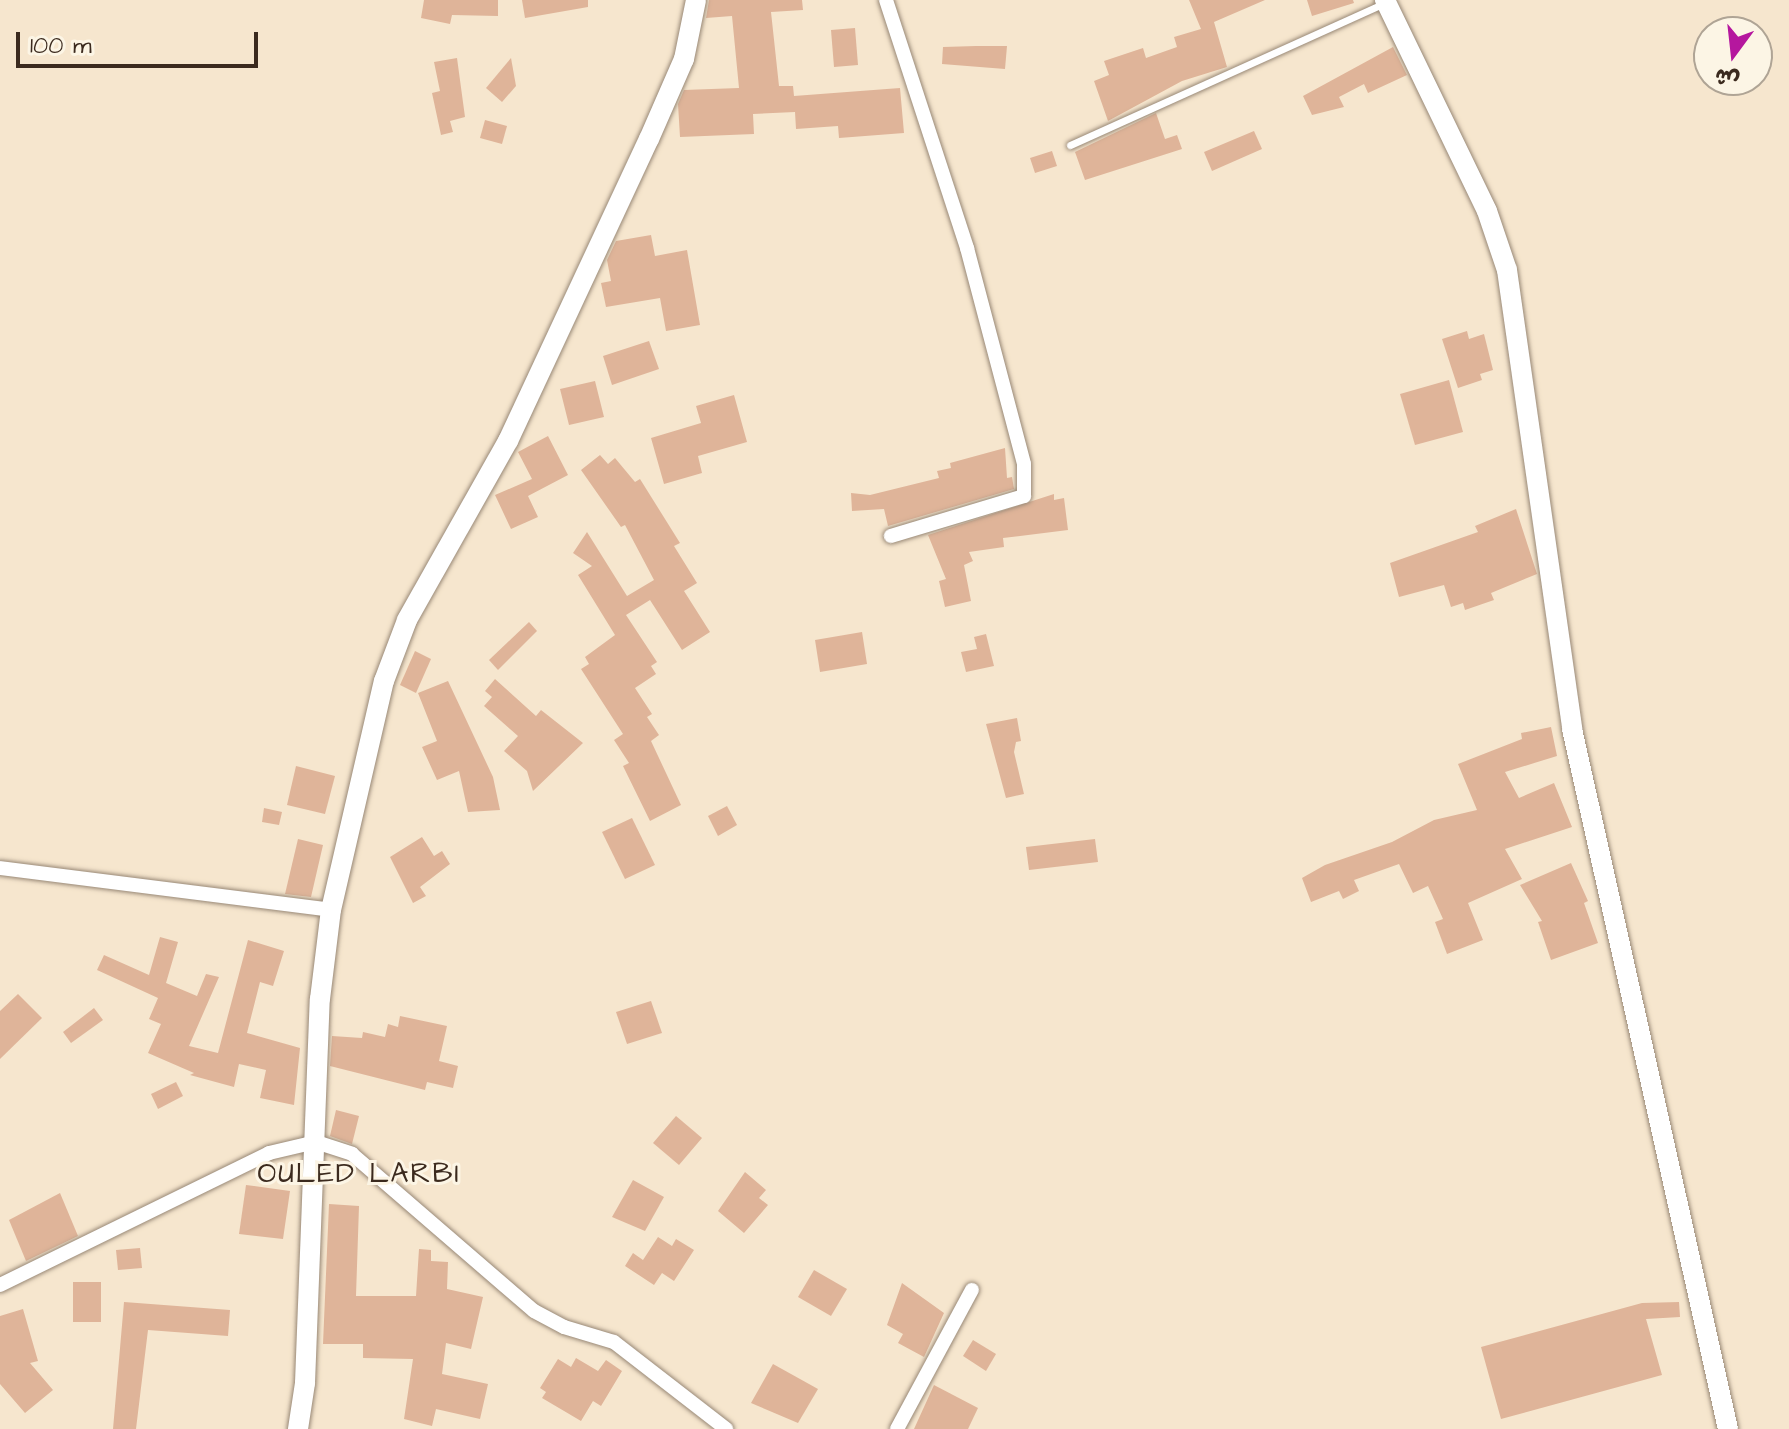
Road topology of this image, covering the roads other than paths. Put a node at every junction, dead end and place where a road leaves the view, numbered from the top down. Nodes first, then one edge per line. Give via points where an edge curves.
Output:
1 (696, 0) edge
2 (886, 0) edge
3 (1386, 1) edge
4 (1070, 145) dead end
5 (891, 536) dead end
6 (0, 868) edge
7 (331, 910) junction
8 (316, 1142) junction
9 (0, 1285) edge
10 (972, 1290) dead end
11 (298, 1429) edge
12 (726, 1429) edge
13 (897, 1429) edge
14 (1728, 1429) edge

1 - 7 street via 684,59 649,139 508,441 392,652
2 - 5 street via 967,248 1024,464 1024,496
3 - 4 lane
3 - 14 street via 1487,211 1507,270 1572,729
6 - 7 street
7 - 8 street via 320,999
8 - 9 street via 269,1153
8 - 11 street
8 - 12 street via 352,1154 534,1311 564,1327 614,1342
10 - 13 street

